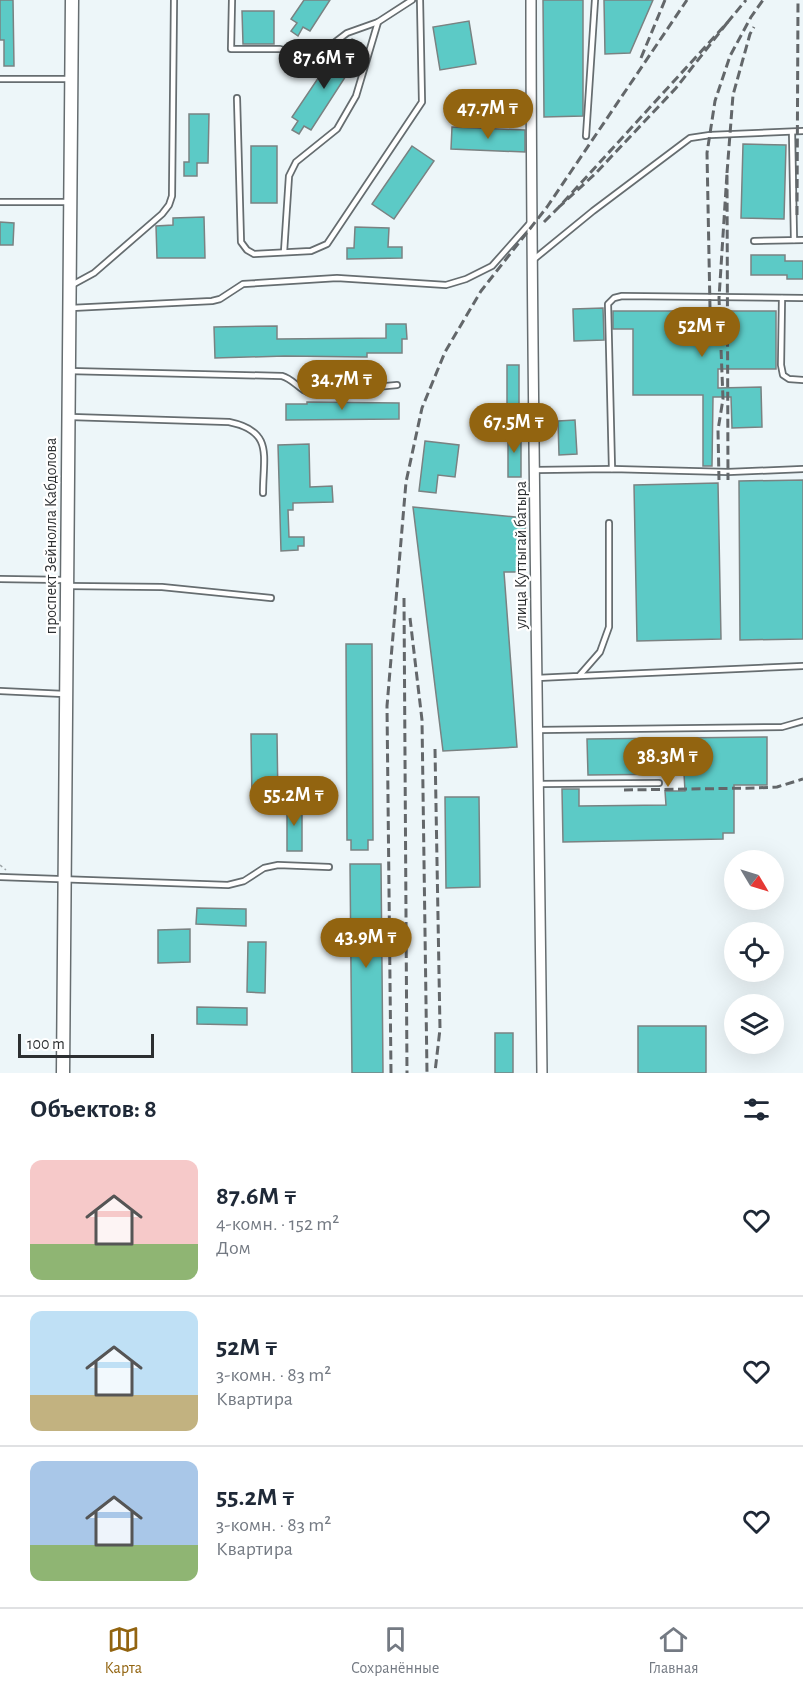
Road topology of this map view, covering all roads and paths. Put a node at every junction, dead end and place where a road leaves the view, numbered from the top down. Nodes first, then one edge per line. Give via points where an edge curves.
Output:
1 (72, 0) edge
2 (174, 0) edge
3 (232, 0) edge
4 (412, 0) edge
5 (420, 0) edge
6 (531, 0) edge
7 (595, 0) edge
8 (378, 22) junction
9 (0, 79) edge
10 (72, 79) junction
11 (237, 98) dead end
12 (803, 131) edge
13 (792, 132) junction
14 (586, 136) dead end
15 (0, 202) edge
16 (70, 202) junction
17 (531, 222) junction
18 (794, 240) junction
19 (803, 240) edge
20 (754, 242) dead end
21 (284, 252) junction
22 (531, 262) junction
23 (70, 286) junction
24 (782, 298) junction
25 (803, 298) edge
26 (69, 308) junction
27 (69, 371) junction
28 (803, 380) edge
29 (397, 385) dead end
30 (68, 417) junction
31 (612, 469) junction
32 (803, 469) edge
33 (536, 470) junction
34 (263, 492) dead end
35 (609, 523) dead end
36 (0, 579) edge
37 (68, 583) junction
38 (271, 598) dead end
39 (803, 666) edge
40 (579, 676) junction
41 (537, 678) junction
42 (0, 691) edge
43 (67, 694) junction
44 (803, 721) edge
45 (538, 729) junction
46 (659, 783) dead end
47 (539, 784) junction
48 (329, 867) dead end
49 (0, 877) edge
50 (64, 880) junction
51 (63, 1073) edge
52 (542, 1073) edge

1 - 10 main road, проспект Зейнолла Кабдолова
2 - 23 lane via 169,206 94,273
3 - 8 lane via 231,49 280,49 313,58 346,33
4 - 8 lane
5 - 21 lane via 422,102 327,244 311,251
6 - 17 street, улица Куттыгай батыра
7 - 14 lane
8 - 21 lane via 356,96 337,129 296,162 289,176
9 - 10 lane
10 - 16 main road, проспект Зейнолла Кабдолова
11 - 21 lane via 241,242 255,254
12 - 13 lane
13 - 18 lane
13 - 22 lane via 690,138
15 - 16 lane
16 - 23 main road, проспект Зейнолла Кабдолова
17 - 22 street, улица Куттыгай батыра
17 - 26 lane via 492,266 446,285 337,278 243,284 212,301
18 - 19 lane
18 - 20 lane
22 - 33 street, улица Куттыгай батыра
23 - 26 main road, проспект Зейнолла Кабдолова
24 - 25 lane
24 - 28 lane via 783,375
24 - 31 lane via 622,296 608,304
26 - 27 main road, проспект Зейнолла Кабдолова
27 - 29 lane via 282,376 312,393
27 - 30 main road, проспект Зейнолла Кабдолова
30 - 34 lane via 244,425 263,444
30 - 37 main road, проспект Зейнолла Кабдолова
31 - 32 lane
31 - 33 lane
33 - 41 street, улица Куттыгай батыра
35 - 40 lane via 609,627 600,652
36 - 37 lane
37 - 38 lane
37 - 43 main road, проспект Зейнолла Кабдолова
39 - 40 lane
40 - 41 lane
41 - 45 street, улица Куттыгай батыра
42 - 43 lane
43 - 50 main road, проспект Зейнолла Кабдолова
44 - 45 lane via 782,727
45 - 47 street, улица Куттыгай батыра
46 - 47 lane
47 - 52 street, улица Куттыгай батыра
48 - 50 lane via 278,865 228,885
49 - 50 lane
50 - 51 main road, проспект Зейнолла Кабдолова

